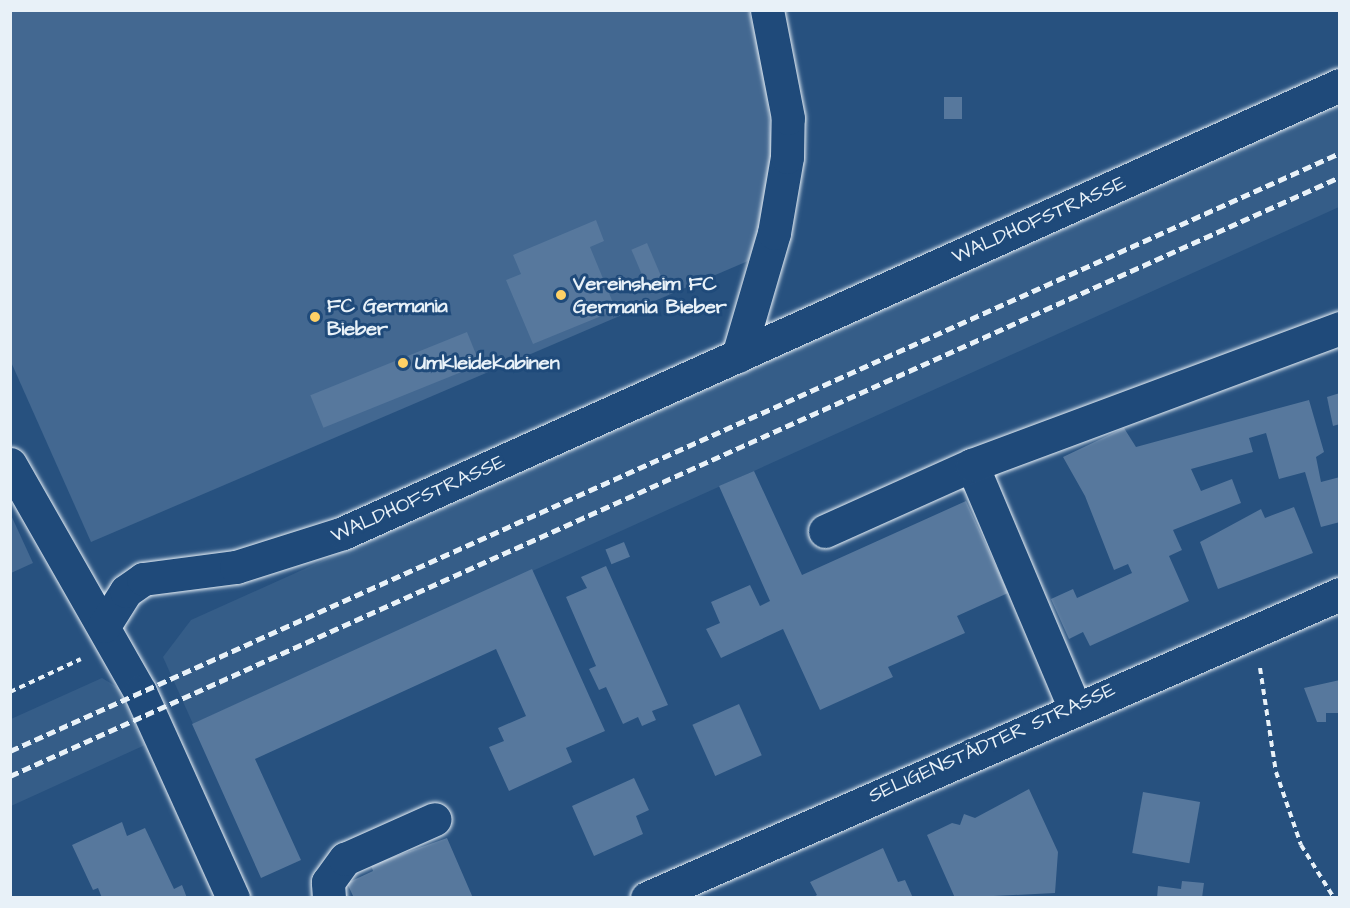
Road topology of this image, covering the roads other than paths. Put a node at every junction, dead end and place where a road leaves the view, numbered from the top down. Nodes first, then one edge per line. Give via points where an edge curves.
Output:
1 (766, 10) edge
2 (1340, 85) edge
3 (1340, 328) edge
4 (738, 356) junction
5 (10, 464) edge
6 (972, 465) junction
7 (825, 531) dead end
8 (1340, 594) edge
9 (109, 634) junction
10 (1074, 706) junction
11 (435, 819) dead end
12 (233, 897) edge
13 (329, 897) edge
14 (647, 897) edge

1 - 4 street via 788,118 787,157 774,233
2 - 4 street, WALDHOFSTRASSE
3 - 6 street
4 - 9 street, WALDHOFSTRASSE via 307,548 236,567 143,579 126,591
5 - 9 street
6 - 7 street
6 - 10 street
8 - 10 street, SELIGENSTÄDTER STRASSE
9 - 12 street
10 - 14 street, SELIGENSTÄDTER STRASSE
11 - 13 street via 345,860 328,882

